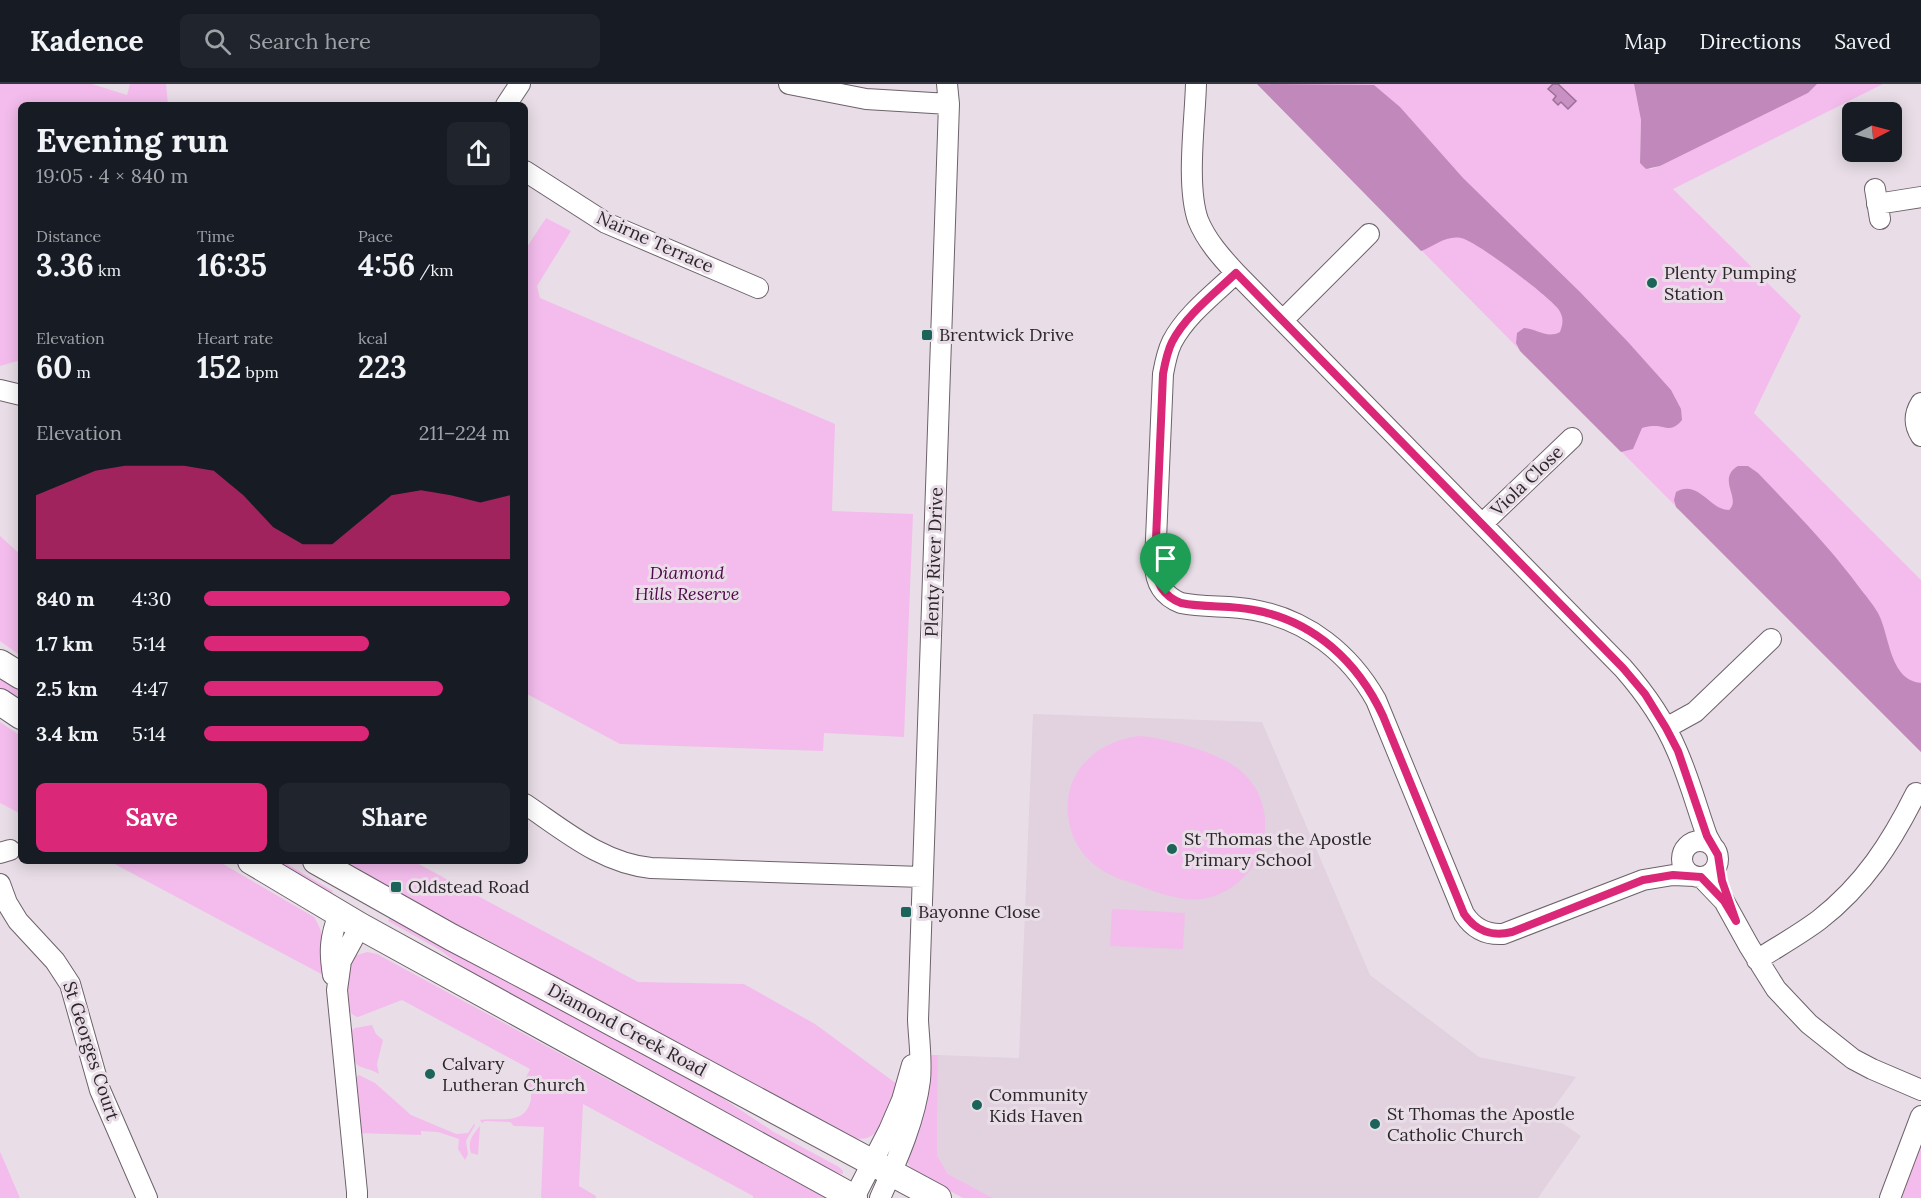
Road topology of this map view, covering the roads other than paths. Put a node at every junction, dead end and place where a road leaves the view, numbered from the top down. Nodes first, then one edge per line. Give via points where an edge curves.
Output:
1 (520, 84) edge
2 (789, 84) edge
3 (954, 84) edge
4 (1196, 84) edge
5 (948, 94) edge
6 (508, 102) edge
7 (528, 173) edge
8 (1921, 197) edge
9 (1877, 204) dead end
10 (1369, 234) dead end
11 (1236, 273) junction
12 (758, 288) dead end
13 (1283, 320) junction
14 (0, 390) edge
15 (18, 394) edge
16 (1921, 403) edge
17 (1921, 436) edge
18 (1572, 438) dead end
19 (1482, 524) junction
20 (1771, 639) dead end
21 (0, 663) edge
22 (18, 674) edge
23 (0, 702) edge
24 (18, 714) edge
25 (1666, 728) junction
26 (1684, 771) junction
27 (1916, 793) dead end
28 (528, 806) edge
29 (1688, 845) junction
30 (1715, 853) junction
31 (256, 864) edge
32 (321, 864) edge
33 (922, 877) junction
34 (1698, 877) junction
35 (1643, 880) junction
36 (0, 884) edge
37 (368, 891) junction
38 (350, 920) junction
39 (1736, 921) junction
40 (1757, 960) junction
41 (1921, 1090) edge
42 (1921, 1116) edge
43 (882, 1167) junction
44 (147, 1198) edge
45 (357, 1198) edge
46 (854, 1198) edge
47 (880, 1198) edge
48 (938, 1198) edge
49 (1890, 1198) edge

1 - 6 street
2 - 5 street via 866,99
3 - 5 street, Plenty River Drive
4 - 11 street via 1194,202 1205,235
5 - 33 street, Plenty River Drive
7 - 12 street, Nairne Terrace via 606,223
8 - 9 street
10 - 13 street
11 - 13 street
11 - 35 street via 1182,327 1166,356 1155,563 1161,588 1181,603 1254,610 1288,620 1333,646 1357,671 1383,716 1464,914 1477,928 1496,934 1512,932
13 - 19 street
14 - 15 street
16 - 17 street via 1915,417
18 - 19 street, Viola Close
19 - 25 street via 1623,668
20 - 25 street via 1695,712
21 - 22 main road
23 - 24 main road
25 - 26 street
26 - 29 street via 1690,810
26 - 30 street
27 - 40 street via 1893,837 1861,881 1819,919
28 - 33 street via 595,851 629,866
29 - 30 street via 1701,840
29 - 34 street via 1682,864
29 - 35 street
30 - 34 street via 1712,872
30 - 39 street
31 - 38 main road, Diamond Creek Road
32 - 37 main road, Diamond Creek Road
33 - 43 street, Plenty River Drive via 918,1020 912,1065 889,1130
34 - 35 street via 1673,875
34 - 39 street via 1724,901
36 - 44 street, St Georges Court via 18,921 55,961 70,984 100,1090
37 - 38 main road via 352,896
37 - 43 main road, Diamond Creek Road
38 - 45 street via 331,934 330,950
38 - 46 main road, Diamond Creek Road
39 - 40 street
40 - 41 street via 1787,1003 1830,1042 1872,1070
42 - 49 street
43 - 46 street, Plenty River Drive
43 - 47 street, Plenty River Drive
43 - 48 main road, Diamond Creek Road

